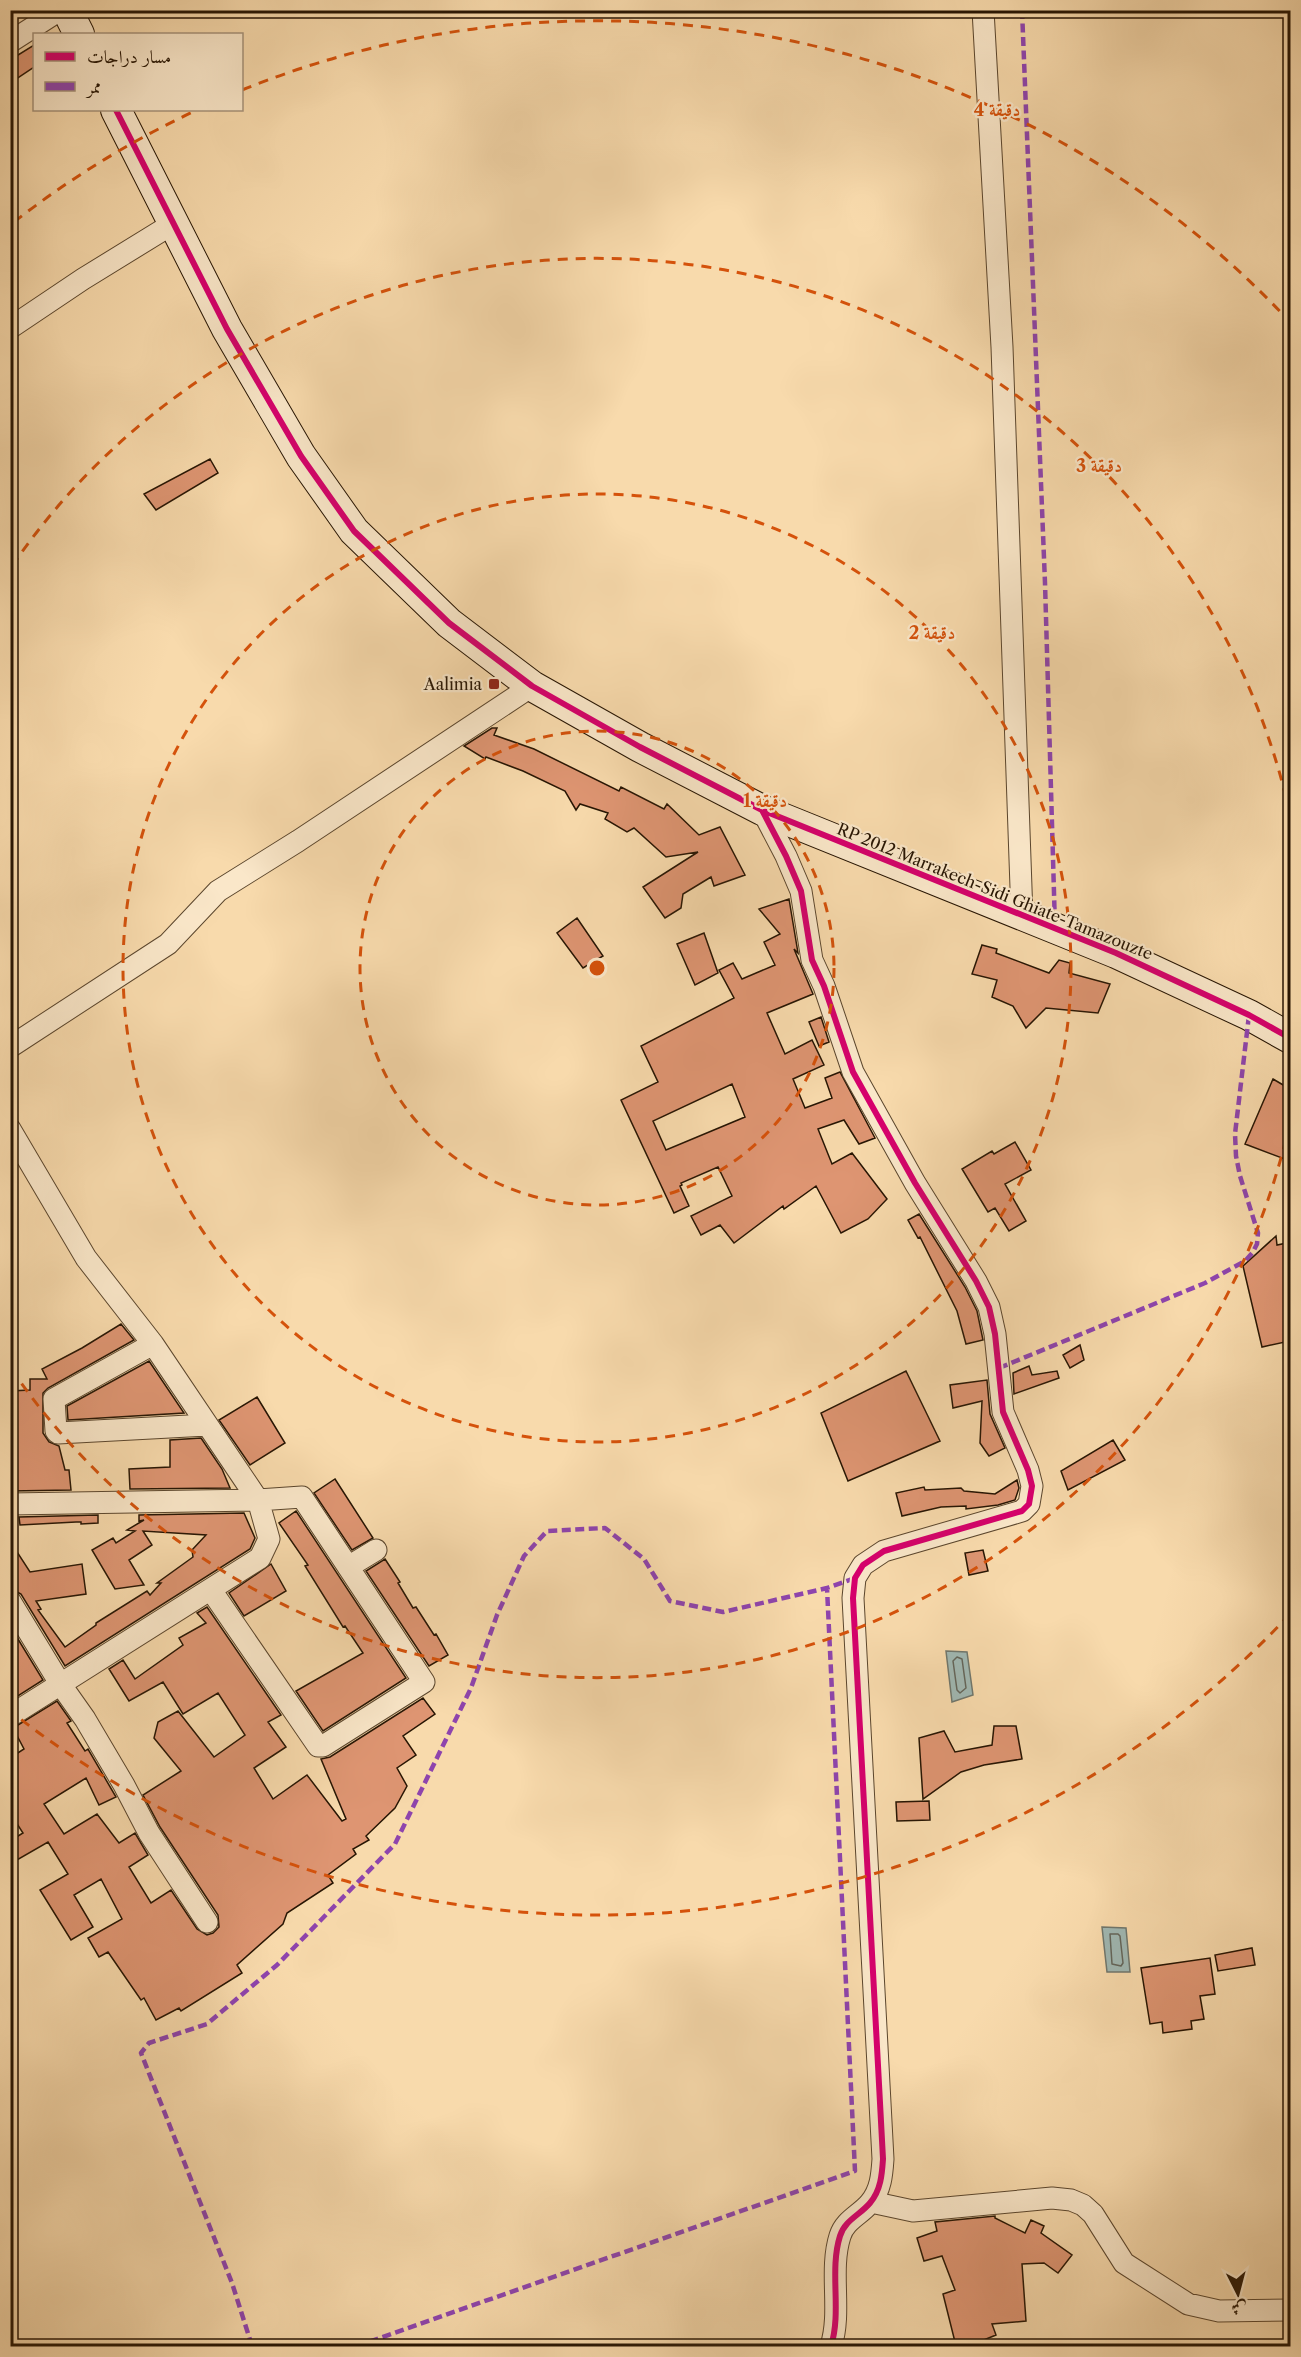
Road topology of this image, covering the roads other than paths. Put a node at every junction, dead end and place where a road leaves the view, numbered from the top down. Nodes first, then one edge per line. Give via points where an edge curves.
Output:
1 (60, 10) edge
2 (67, 10) edge
3 (983, 10) edge
4 (78, 33) edge
5 (10, 42) edge
6 (117, 111) edge
7 (174, 223) junction
8 (10, 328) edge
9 (532, 686) junction
10 (762, 810) junction
11 (1022, 916) junction
12 (1290, 1038) edge
13 (10, 1047) edge
14 (10, 1129) edge
15 (153, 1344) junction
16 (207, 1425) junction
17 (258, 1500) junction
18 (10, 1504) edge
19 (376, 1551) dead end
20 (348, 1567) junction
21 (212, 1590) junction
22 (11, 1602) edge
23 (61, 1685) junction
24 (10, 1716) edge
25 (207, 1922) dead end
26 (871, 2202) junction
27 (1290, 2310) edge
28 (831, 2346) edge

1 - 5 street
2 - 4 street
3 - 11 street via 1002,347
6 - 7 street, RP 2012 Marrakech-Sidi Ghiate-Tamazouzte
7 - 8 street
7 - 9 street, RP 2012 Marrakech-Sidi Ghiate-Tamazouzte via 227,329 301,456 354,531 449,623
9 - 10 street, RP 2012 Marrakech-Sidi Ghiate-Tamazouzte
9 - 13 street via 218,891 168,944
10 - 11 street, RP 2012 Marrakech-Sidi Ghiate-Tamazouzte
10 - 26 street via 801,891 812,960 854,1072 989,1307 1003,1412 1032,1486 1029,1504 1022,1511 884,1551 863,1565 855,1578 884,2159 882,2177
11 - 12 street, RP 2012 Marrakech-Sidi Ghiate-Tamazouzte via 1116,953
14 - 15 street via 86,1258
15 - 16 street
15 - 16 street via 54,1399 56,1431
16 - 17 street
17 - 18 street
17 - 20 street via 302,1497 326,1546
17 - 21 street via 269,1539 264,1553
19 - 20 street
20 - 21 street via 424,1682 323,1746 309,1736
21 - 23 street
22 - 23 street
23 - 24 street
23 - 25 street
26 - 27 street via 913,2211 1052,2198 1071,2200 1093,2214 1124,2263 1188,2304 1219,2311
26 - 28 street via 840,2234

